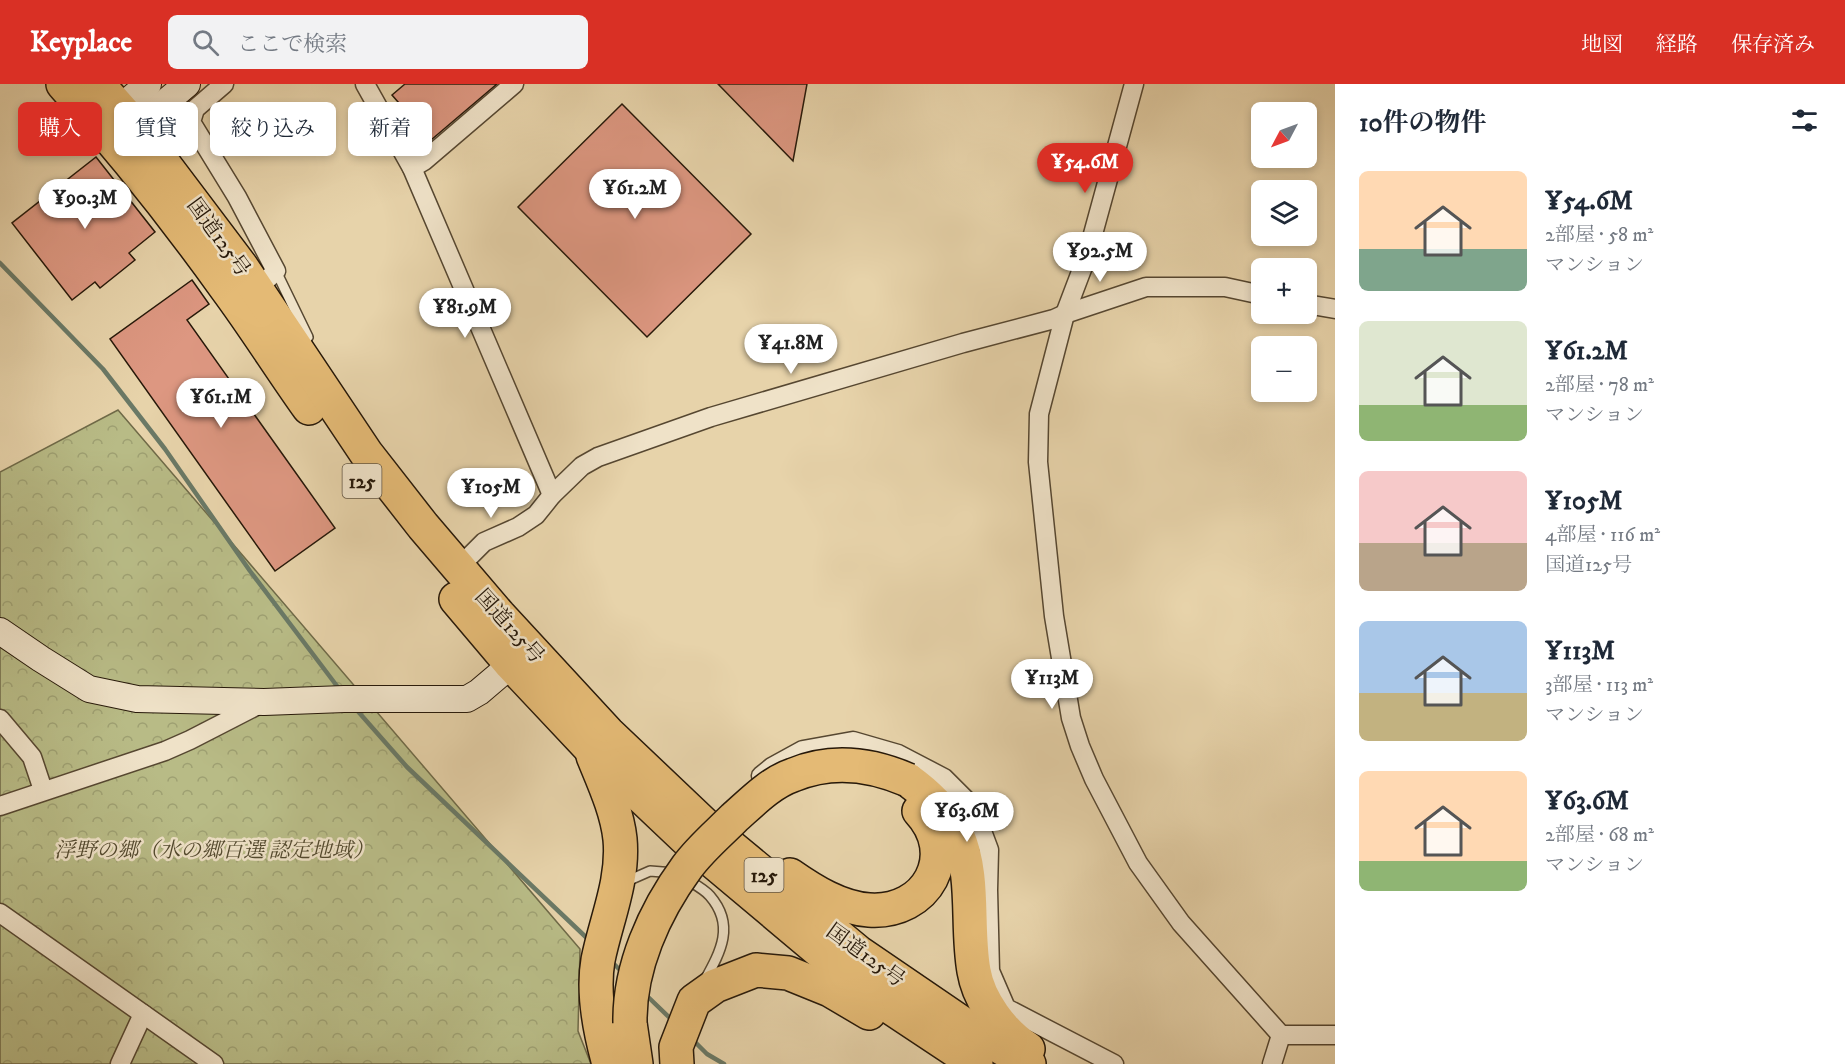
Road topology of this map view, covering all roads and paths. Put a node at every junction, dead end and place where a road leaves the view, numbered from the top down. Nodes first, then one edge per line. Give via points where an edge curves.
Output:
1 (63, 84) edge
2 (98, 84) edge
3 (148, 84) edge
4 (186, 84) edge
5 (224, 84) edge
6 (365, 84) edge
7 (514, 84) edge
8 (1134, 84) edge
9 (136, 102) edge
10 (157, 102) edge
11 (114, 111) edge
12 (114, 119) edge
13 (140, 156) edge
14 (152, 156) edge
15 (412, 168) junction
16 (267, 280) junction
17 (1251, 293) edge
18 (1317, 306) edge
19 (1335, 309) edge
20 (1065, 314) junction
21 (552, 495) junction
22 (458, 568) junction
23 (0, 631) edge
24 (520, 657) junction
25 (264, 702) junction
26 (0, 719) edge
27 (589, 747) junction
28 (903, 786) junction
29 (43, 790) junction
30 (0, 806) edge
31 (707, 827) junction
32 (737, 852) junction
33 (618, 886) junction
34 (0, 913) edge
35 (690, 1008) junction
36 (142, 1014) junction
37 (637, 1025) junction
38 (1281, 1035) junction
39 (1335, 1035) edge
40 (668, 1058) edge
41 (970, 1061) edge
42 (120, 1064) edge
43 (214, 1064) edge
44 (609, 1064) edge
45 (636, 1064) edge
46 (1029, 1064) edge
47 (1052, 1064) edge
48 (1114, 1064) edge
49 (1272, 1064) edge

1 - 12 highway, 国道125号 / 125
2 - 11 highway, 国道125号 / 125
3 - 9 street
4 - 10 street
5 - 16 street via 195,109 191,122 237,197
6 - 15 street
7 - 15 street
8 - 20 street via 1087,256
13 - 24 highway, 国道125号 / 125 via 177,221 378,503 432,571
14 - 16 highway, 国道125号 / 125
15 - 21 street
16 - 22 highway, 国道125号 / 125 via 296,348 366,453
17 - 20 street via 1225,287 1146,287
18 - 19 street
20 - 21 street via 633,443 582,466
20 - 38 street via 1039,414 1038,462 1054,616 1071,718 1094,779 1138,863 1181,923
21 - 22 street via 536,515 484,542
22 - 24 highway, 国道125号 / 125
23 - 25 street via 89,688 137,699
24 - 25 street via 467,699
24 - 27 highway, 国道125号 / 125
24 - 31 highway, 国道125号 / 125
25 - 29 street via 165,751
26 - 29 street via 33,758
27 - 33 highway via 616,819 620,840
27 - 41 highway, 国道125号 / 125 via 685,838 872,995
28 - 32 highway via 939,845 934,875 917,896 903,905 872,910 848,907 808,888 768,859
28 - 37 highway, bridge via 866,766 820,766 792,775 757,797 700,851 668,897 637,965 630,1006
28 - 47 highway via 931,798 957,832 967,868 974,972 984,998 1014,1040
29 - 30 street
31 - 32 highway, 国道125号 / 125
31 - 48 street via 772,767 803,750 853,741 898,754 944,778 973,807 989,850 990,971 1006,1008
32 - 46 highway, 国道125号 / 125 via 858,952
33 - 35 lane via 650,870 678,873 709,894 721,912 722,948
33 - 44 highway via 597,963 596,998
34 - 36 street
35 - 40 highway
35 - 41 highway via 715,986 756,970 788,973 830,990 931,1049
36 - 42 street
36 - 43 street
37 - 40 highway
37 - 45 highway
38 - 39 street
38 - 49 street

